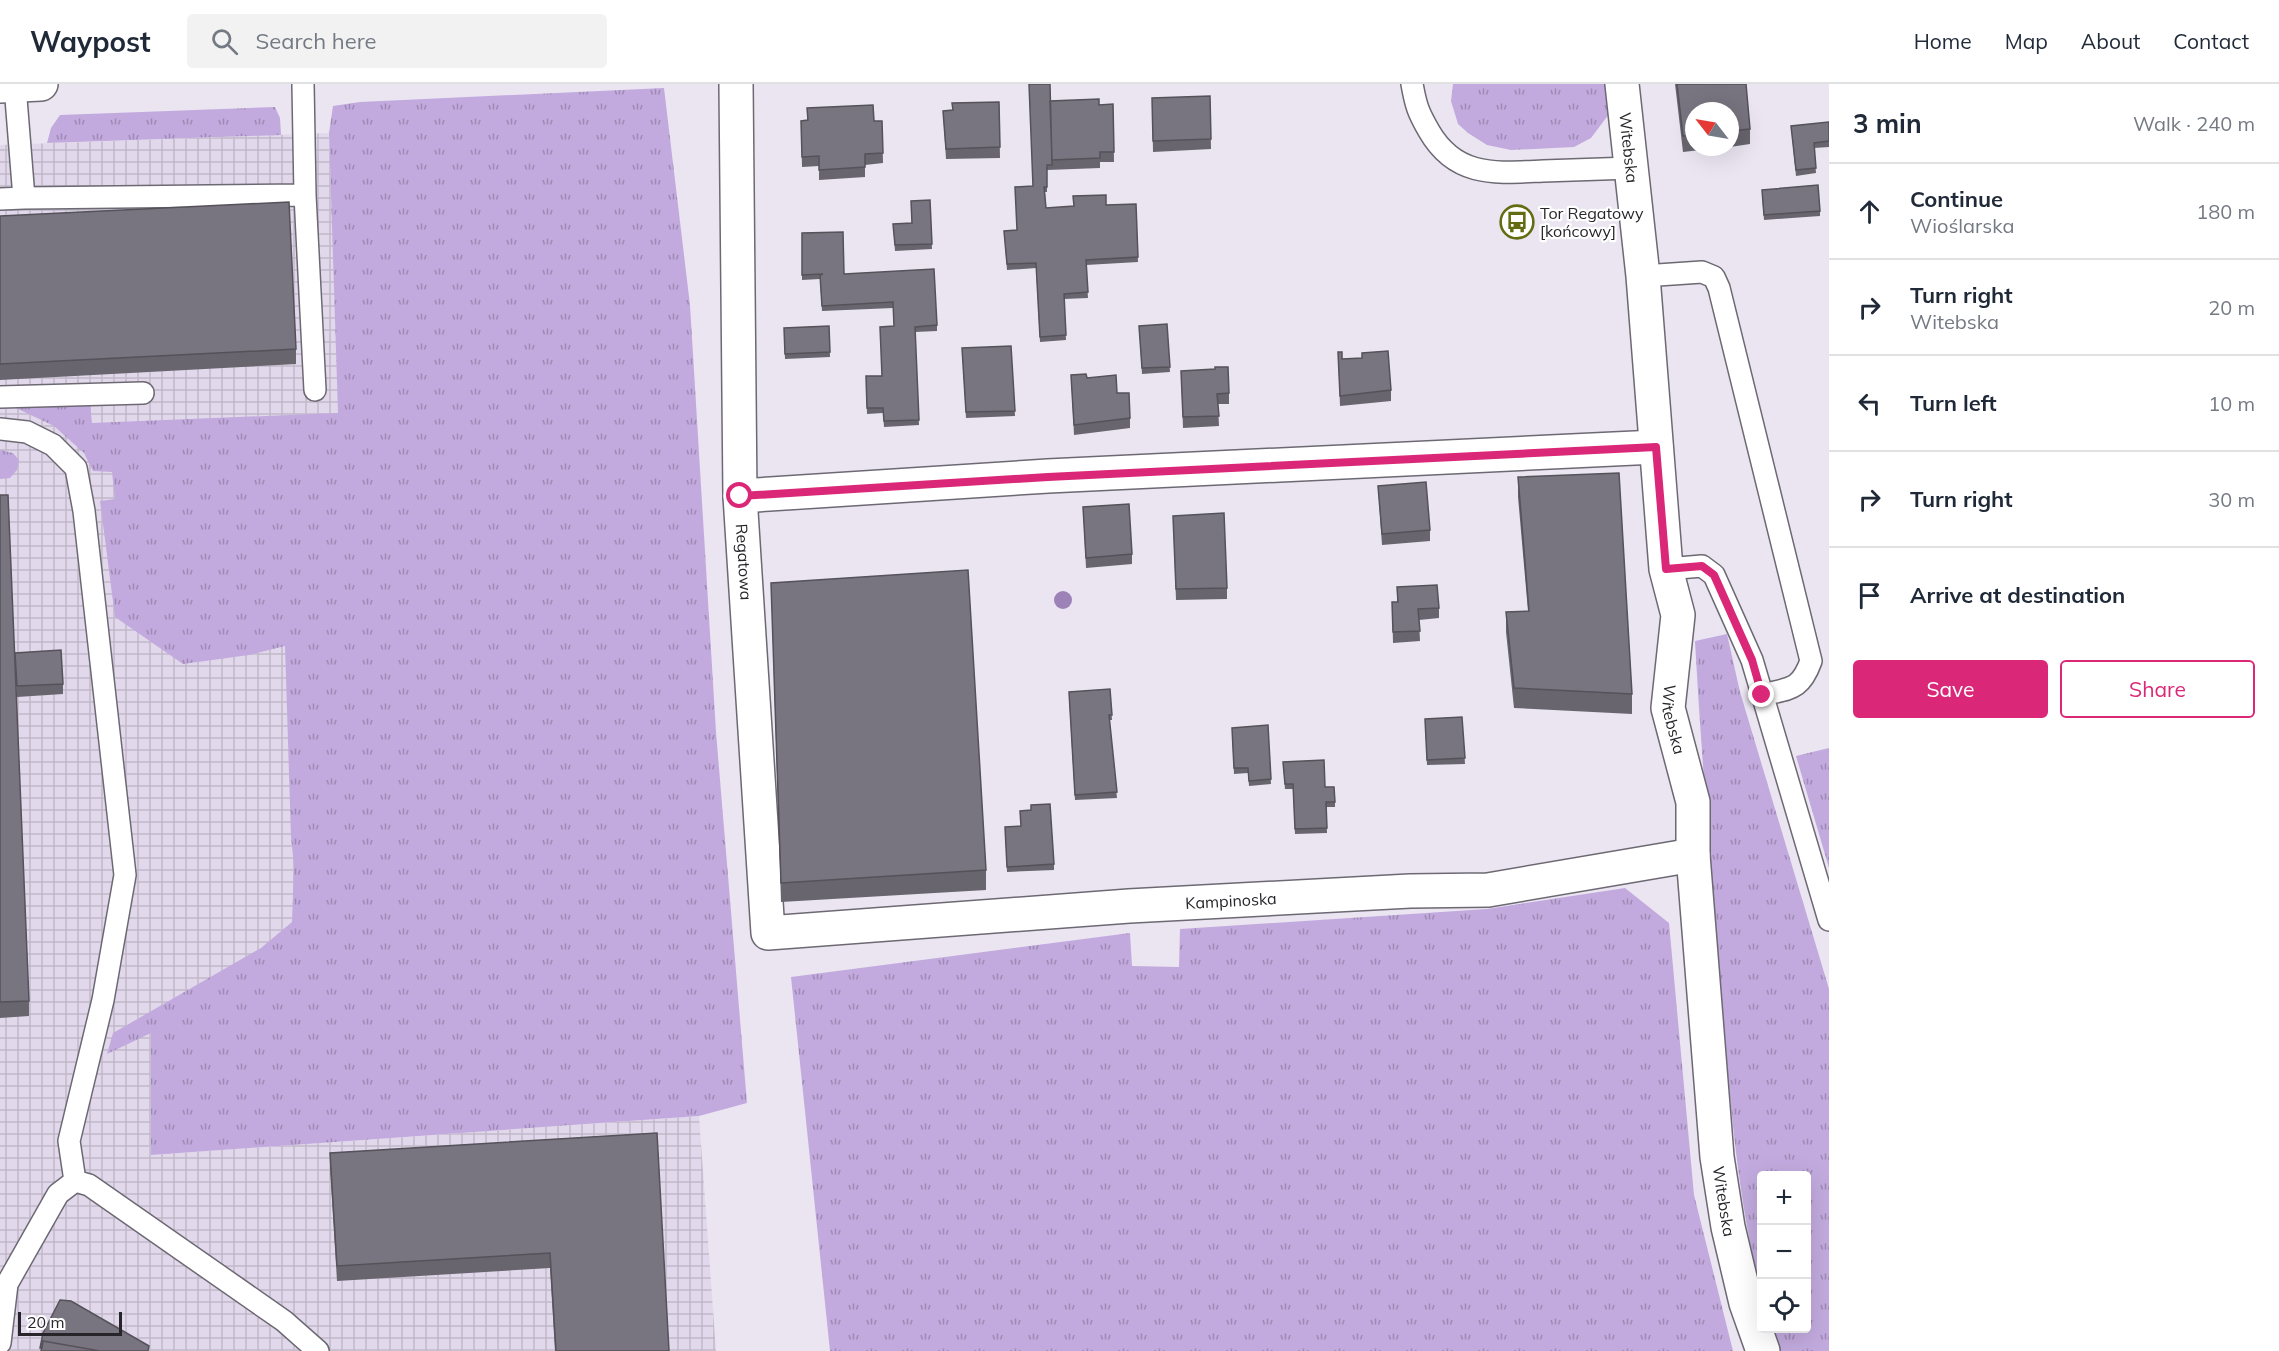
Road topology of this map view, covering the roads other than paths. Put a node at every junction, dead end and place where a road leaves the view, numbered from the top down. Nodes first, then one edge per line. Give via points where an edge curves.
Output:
1 (303, 84) edge
2 (736, 84) edge
3 (1412, 84) edge
4 (1622, 84) edge
5 (19, 85) edge
6 (1631, 168) junction
7 (305, 195) junction
8 (24, 198) junction
9 (0, 199) edge
10 (1643, 276) junction
11 (315, 390) dead end
12 (143, 393) dead end
13 (0, 396) edge
14 (0, 429) edge
15 (1656, 447) junction
16 (740, 496) junction
17 (1666, 569) junction
18 (1762, 695) junction
19 (1693, 855) junction
20 (1829, 920) edge
21 (768, 933) joint
22 (75, 1181) junction
23 (0, 1343) edge
24 (318, 1351) edge
25 (1763, 1351) edge

1 - 7 lane
2 - 16 street, Regatowa
3 - 6 lane via 1416,107 1435,141 1448,156 1465,166 1494,173
4 - 6 street, Witebska
5 - 8 lane
6 - 10 street, Witebska
7 - 8 lane
7 - 11 lane
8 - 9 lane
10 - 15 street, Witebska
10 - 18 lane via 1702,272 1714,277 1719,288 1811,661 1796,687
12 - 13 lane
14 - 22 lane via 27,432 53,445 76,468 125,875 103,1000 69,1141
15 - 16 street via 1036,477
15 - 17 street, Witebska
16 - 21 street, Regatowa
17 - 18 lane via 1702,566 1714,575 1752,660
17 - 19 street, Witebska via 1678,615 1668,708 1693,802
18 - 20 lane
19 - 21 street, Kampinoska via 1488,890 1140,905
19 - 25 street, Witebska via 1719,1168 1746,1303
22 - 23 lane via 58,1194 7,1284
22 - 24 lane via 89,1185 284,1321

